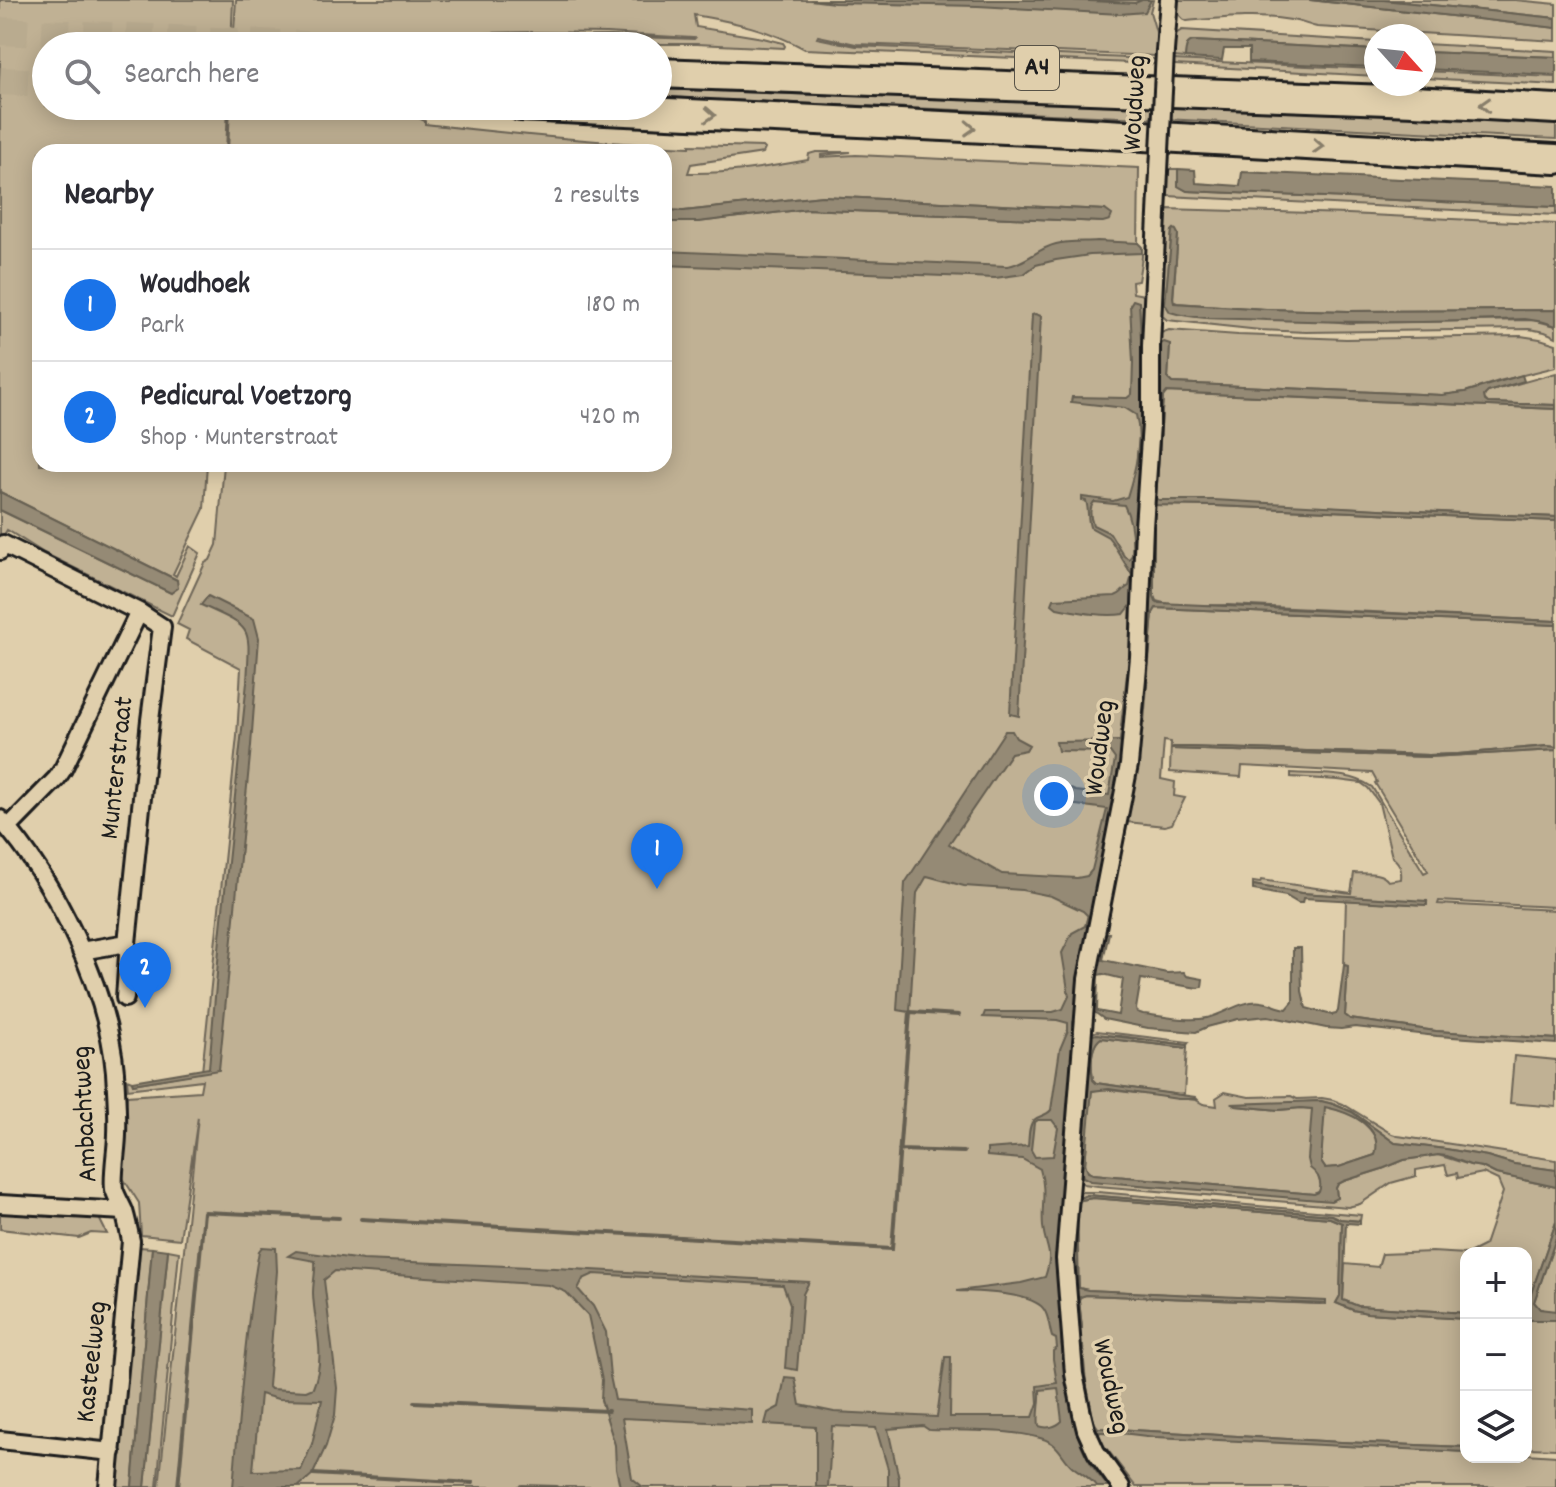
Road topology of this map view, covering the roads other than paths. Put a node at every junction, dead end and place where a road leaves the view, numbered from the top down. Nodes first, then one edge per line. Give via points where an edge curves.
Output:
1 (1169, 0) edge
2 (672, 57) edge
3 (672, 74) edge
4 (1414, 101) junction
5 (1556, 109) edge
6 (672, 113) edge
7 (1556, 159) edge
8 (0, 551) edge
9 (139, 612) junction
10 (4, 824) edge
11 (127, 943) junction
12 (81, 951) junction
13 (125, 998) dead end
14 (0, 1204) edge
15 (124, 1211) junction
16 (131, 1241) joint
17 (0, 1440) edge
18 (112, 1452) junction
19 (108, 1487) edge
20 (1121, 1487) edge

1 - 20 street, Woudweg, bridge via 1139,657 1129,765 1087,979 1065,1259 1082,1414 1096,1452
2 - 4 highway, A4 via 1071,69
3 - 4 highway, A4
5 -> 4 highway, A4
6 -> 7 highway, A4
8 - 9 street, Munterstraat via 3,544
9 - 10 street via 63,769
9 - 11 street, Munterstraat via 168,628 150,720
10 - 12 street, Ambachtweg via 36,866
11 - 12 street
11 - 13 street, Munterstraat
12 - 15 street, Ambachtweg via 110,1036 117,1130 114,1187
14 - 15 street
15 - 16 street, Ambachtweg
16 - 18 street, Kasteelweg
17 - 18 street
18 - 19 street, Kasteelweg

